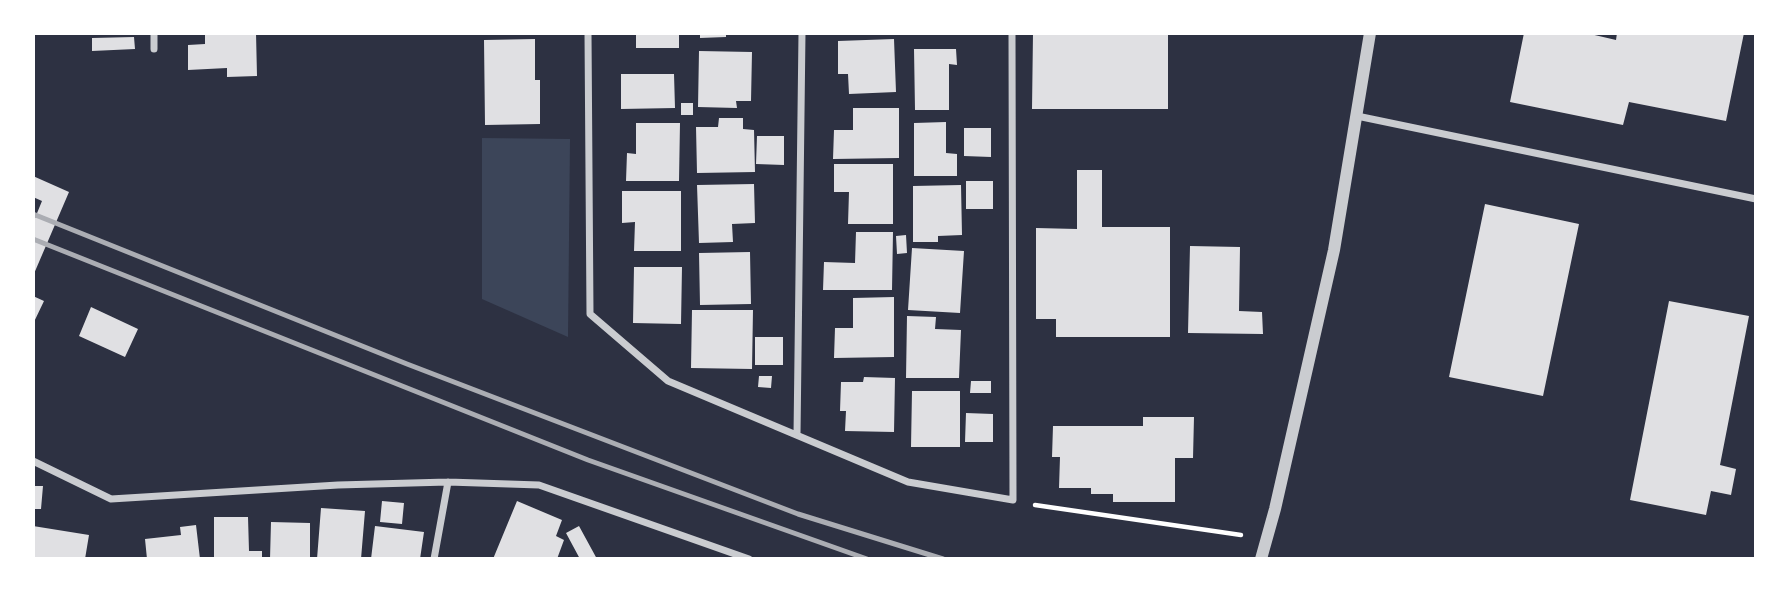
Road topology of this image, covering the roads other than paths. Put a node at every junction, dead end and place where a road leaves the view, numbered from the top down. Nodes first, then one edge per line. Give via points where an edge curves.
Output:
1 (154, 33) edge
2 (588, 33) edge
3 (802, 33) edge
4 (1013, 33) edge
5 (1370, 33) edge
6 (154, 50) dead end
7 (1357, 116) junction
8 (1756, 199) edge
9 (797, 435) junction
10 (33, 461) edge
11 (448, 482) junction
12 (434, 559) edge
13 (749, 559) edge
14 (1261, 559) edge

1 - 6 street
2 - 9 street via 590,314 668,382
3 - 9 street
4 - 9 street via 1013,500 908,482
5 - 7 street
7 - 8 street
7 - 14 street via 1334,250
10 - 11 street via 111,499
11 - 12 street
11 - 13 street via 539,485

